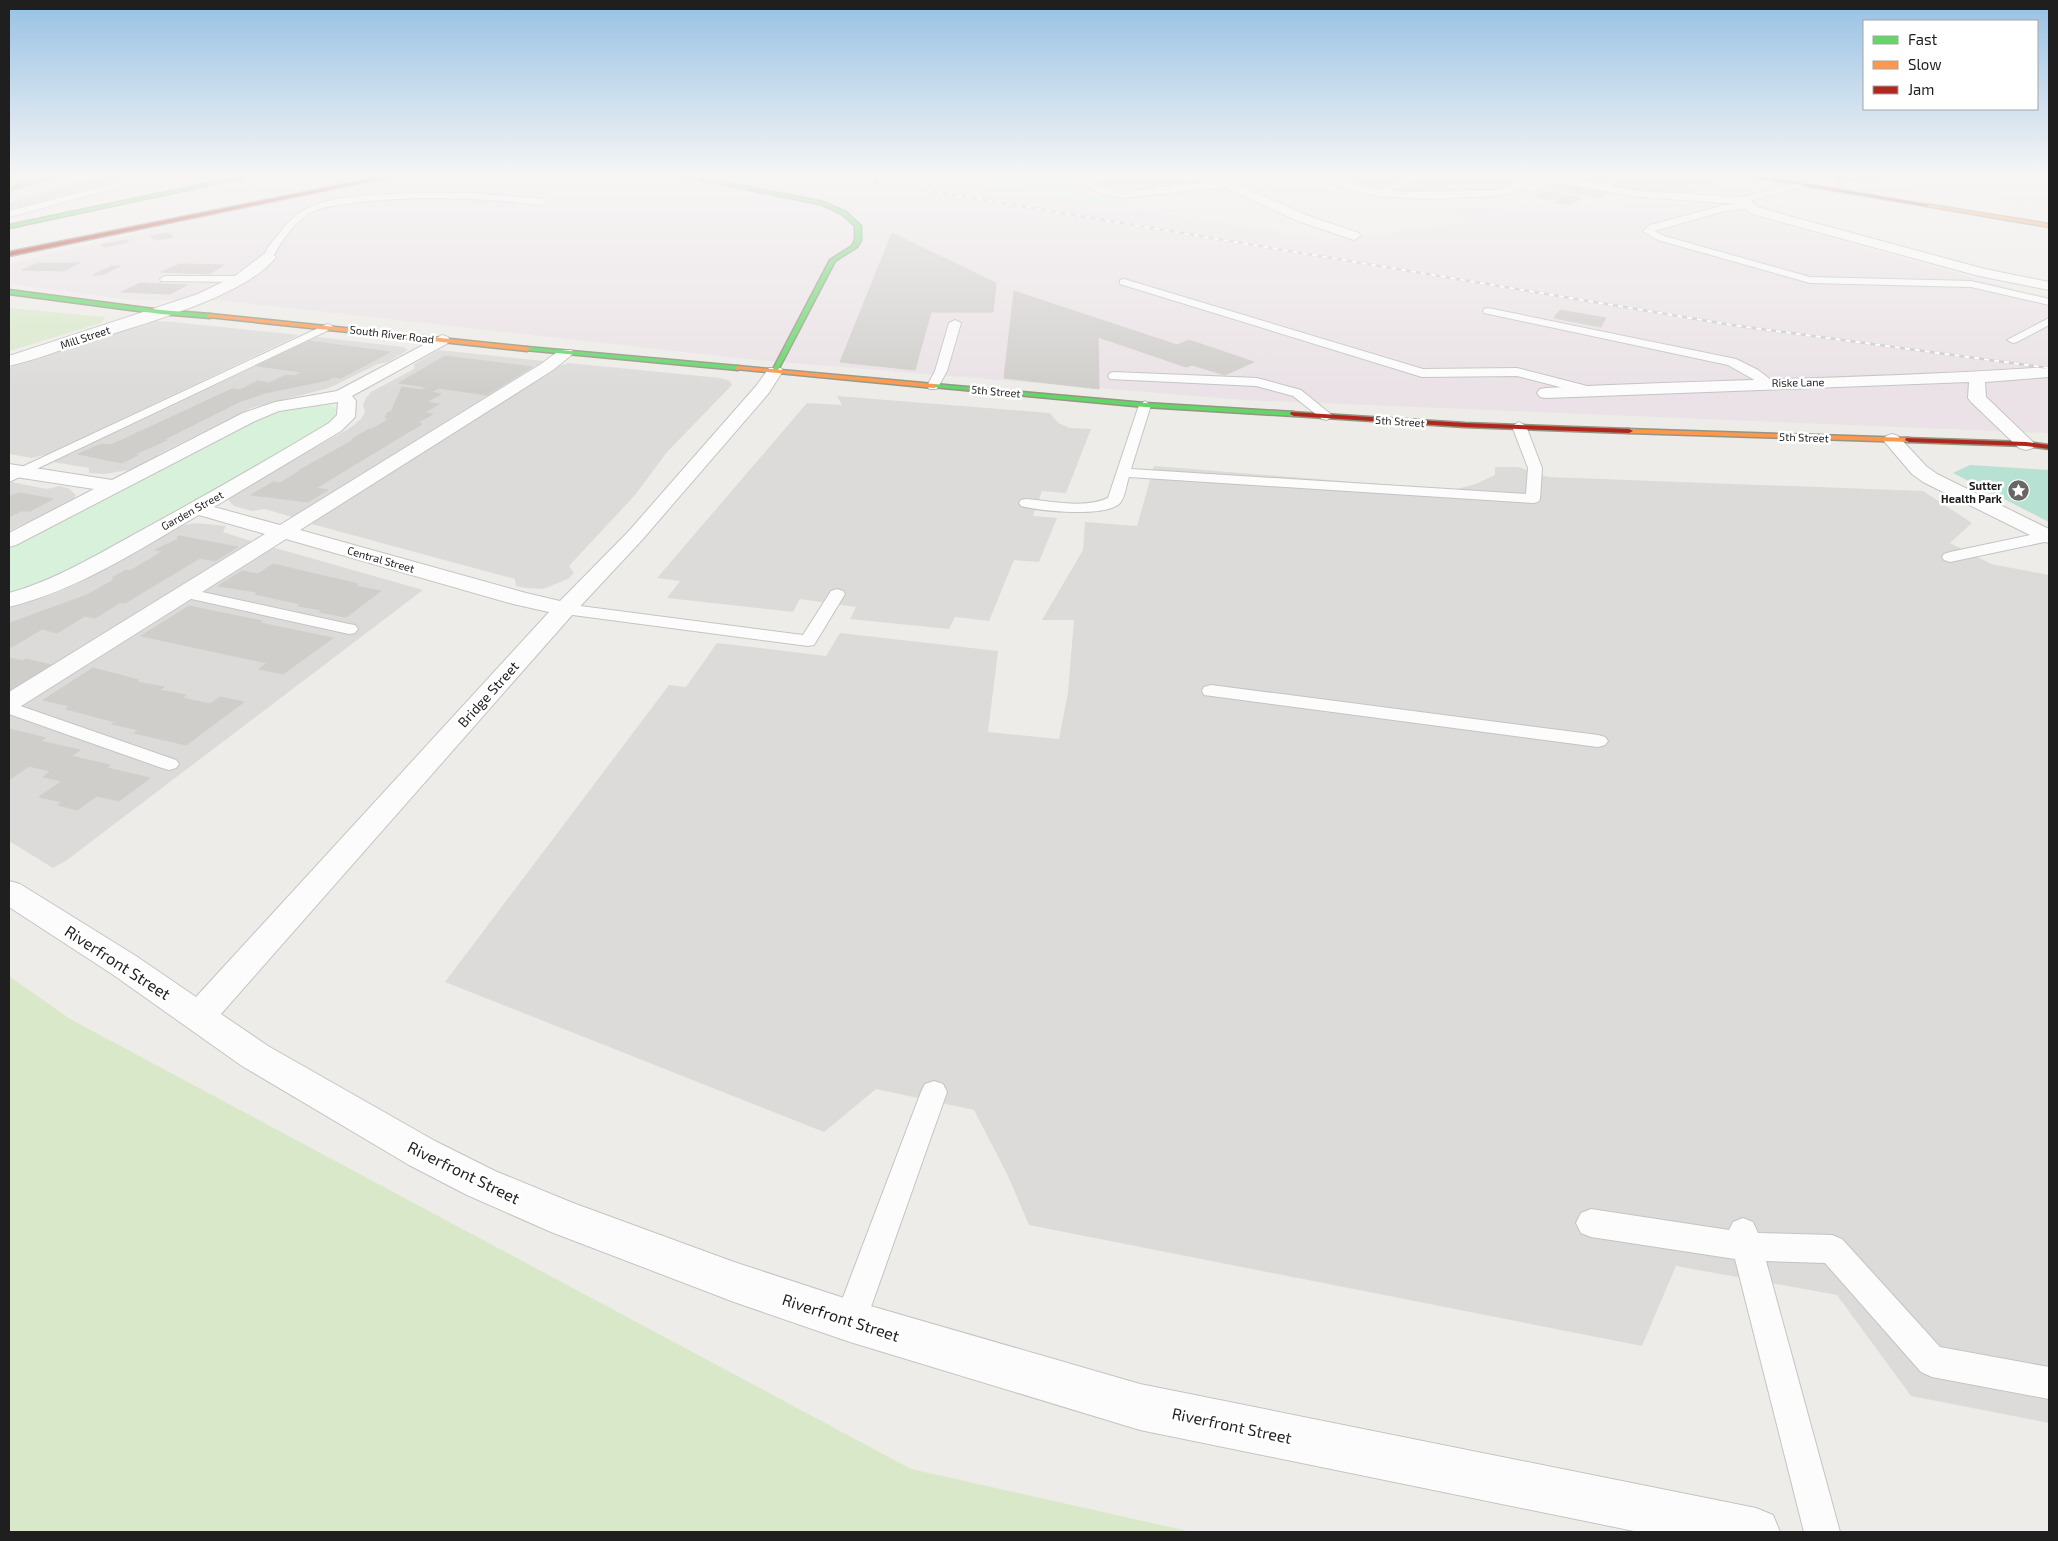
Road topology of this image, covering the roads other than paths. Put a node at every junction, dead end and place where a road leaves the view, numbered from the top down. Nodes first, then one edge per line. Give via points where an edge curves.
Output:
1 (48, 246) edge
2 (274, 246) edge
3 (854, 246) edge
4 (1689, 246) edge
5 (1883, 246) edge
6 (9, 254) edge
7 (269, 257) joint
8 (165, 279) dead end
9 (238, 279) junction
10 (1124, 282) dead end
11 (2049, 286) edge
12 (9, 292) edge
13 (2049, 302) edge
14 (1488, 311) dead end
15 (162, 312) junction
16 (2049, 321) edge
17 (955, 323) dead end
18 (326, 327) junction
19 (442, 340) junction
20 (2014, 340) dead end
21 (566, 353) junction
22 (9, 361) edge
23 (776, 371) junction
24 (2049, 372) edge
25 (1114, 376) dead end
26 (1977, 378) junction
27 (1769, 383) junction
28 (933, 386) junction
29 (1587, 390) junction
30 (1546, 393) dead end
31 (342, 395) junction
32 (1145, 404) junction
33 (1327, 416) junction
34 (1519, 426) junction
35 (1892, 440) junction
36 (2049, 440) edge
37 (2026, 444) junction
38 (2049, 447) edge
39 (13, 473) edge
40 (1125, 473) junction
41 (113, 486) junction
42 (1026, 503) dead end
43 (197, 508) junction
44 (282, 531) junction
45 (2049, 537) edge
46 (9, 541) edge
47 (1950, 557) dead end
48 (184, 593) junction
49 (837, 594) dead end
50 (9, 600) edge
51 (565, 609) junction
52 (349, 629) dead end
53 (1211, 691) dead end
54 (9, 703) edge
55 (9, 708) edge
56 (1598, 741) dead end
57 (169, 764) dead end
58 (9, 892) edge
59 (199, 1016) junction
60 (934, 1092) dead end
61 (1591, 1223) dead end
62 (1745, 1240) junction
63 (850, 1321) junction
64 (2049, 1383) edge
65 (1756, 1532) edge
66 (1822, 1532) edge

1 - 6 main road
2 - 7 lane
3 - 23 main road via 833,260
4 - 13 lane via 1810,280 1970,284
5 - 11 street via 1984,273
7 - 9 street, Mill Street
8 - 9 lane
9 - 15 street, Mill Street
10 - 29 lane via 1422,373 1517,372
12 - 15 main road, South River Road
14 - 27 lane via 1732,362
15 - 18 main road, South River Road
15 - 22 street, Mill Street
16 - 20 lane
17 - 28 lane via 941,371
18 - 19 main road, South River Road
18 - 39 lane
19 - 21 main road, South River Road
19 - 31 street
21 - 23 main road, South River Road
21 - 44 street
23 - 28 main road, 5th Street
23 - 51 street, Bridge Street via 635,536
24 - 26 street, Riske Lane
25 - 33 lane via 1257,382 1297,393
26 - 27 street, Riske Lane
26 - 37 street via 1977,398
27 - 29 street, Riske Lane
28 - 32 main road, 5th Street
29 - 30 street, Riske Lane
31 - 41 street via 263,411
31 - 43 street, Garden Street via 347,401 343,422
32 - 33 main road, 5th Street
32 - 40 lane
33 - 34 main road, 5th Street
34 - 35 main road, 5th Street
34 - 40 lane via 1535,468 1533,499
35 - 37 main road, 5th Street
35 - 45 street via 1930,478
36 - 37 main road, 5th Street
37 - 38 main road, 5th Street
39 - 41 street
40 - 42 lane via 1114,501 1105,506 1090,508
41 - 46 street
43 - 44 street, Central Street
43 - 50 street, Garden Street via 74,576
44 - 48 street
44 - 51 street, Central Street
45 - 47 lane
48 - 52 lane
48 - 54 street
49 - 51 lane via 808,640
51 - 59 street, Bridge Street
53 - 56 lane
55 - 57 lane
58 - 59 street, Riverfront Street
59 - 63 street, Riverfront Street via 255,1056 481,1183 565,1219
60 - 63 lane
61 - 62 lane
62 - 64 lane via 1832,1249 1932,1361
62 - 66 lane
63 - 65 street, Riverfront Street via 1140,1406

